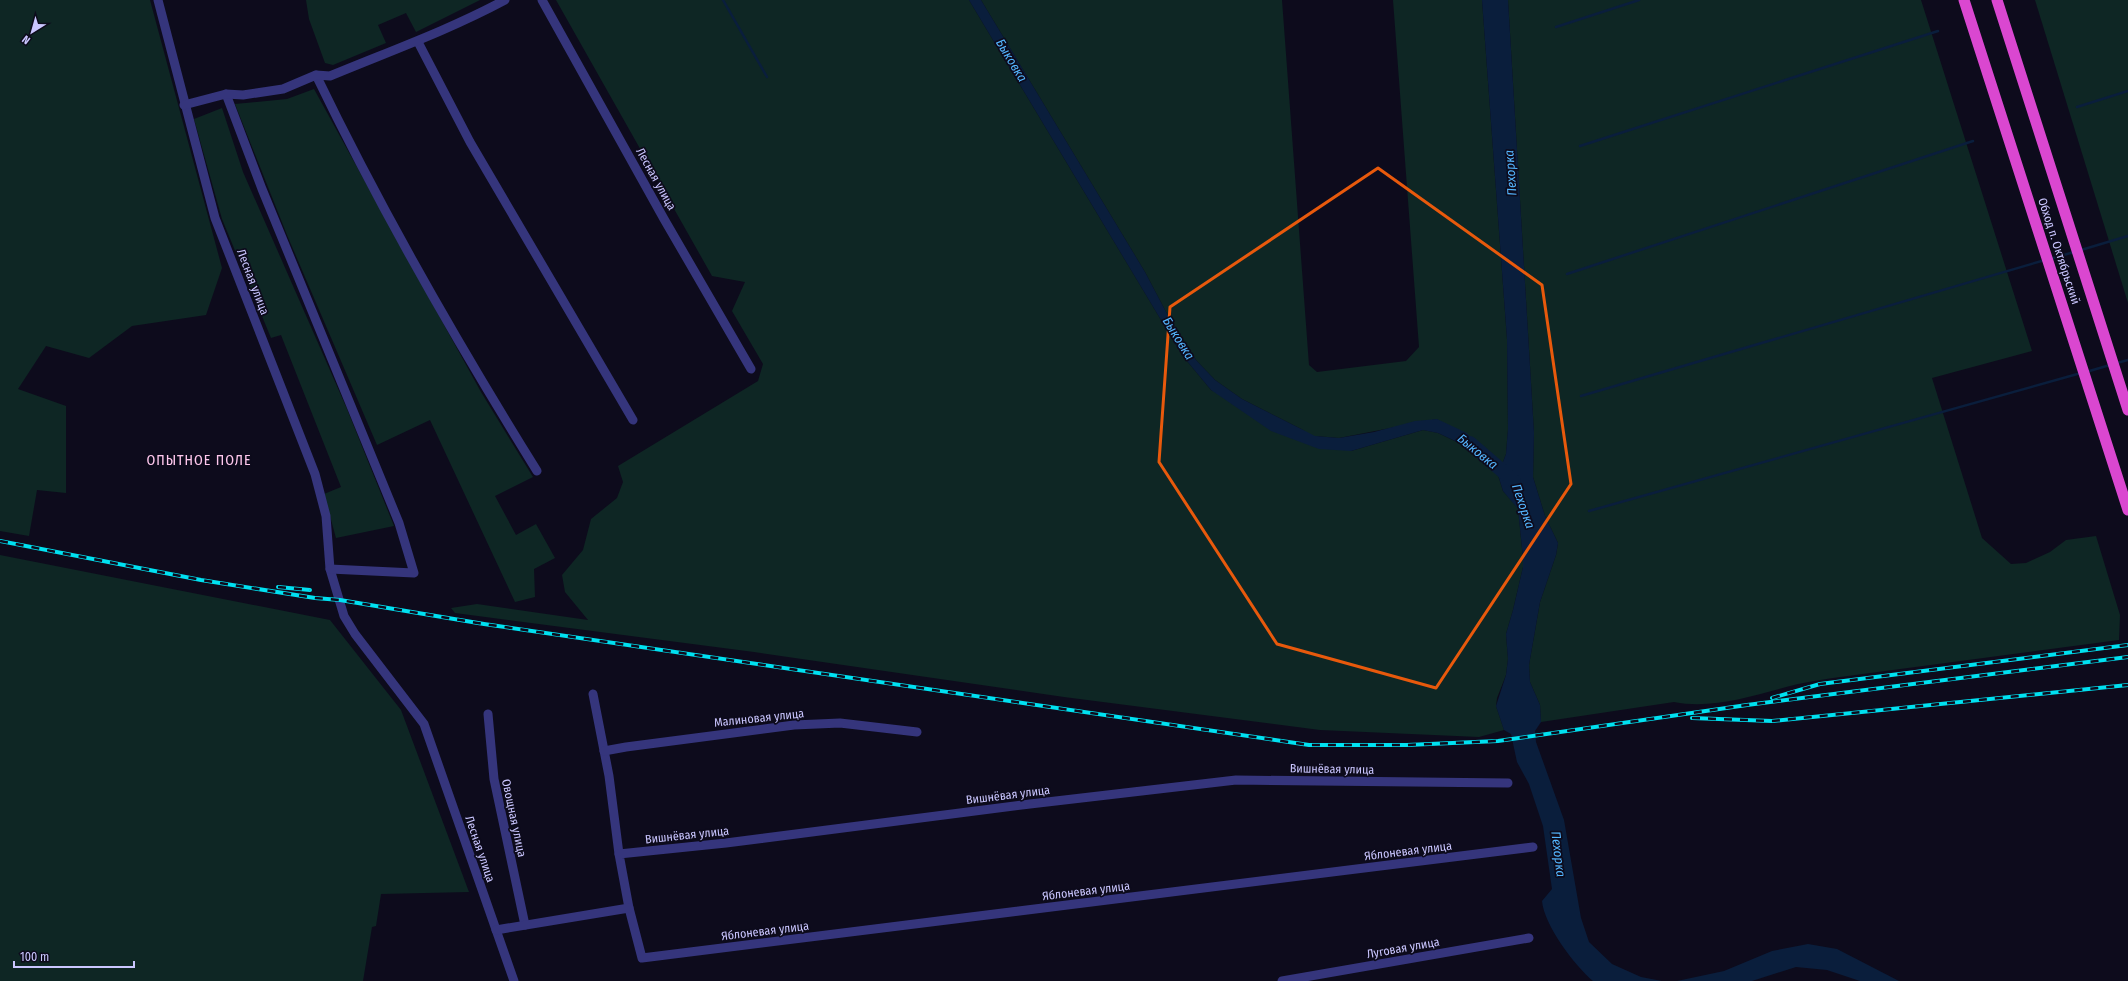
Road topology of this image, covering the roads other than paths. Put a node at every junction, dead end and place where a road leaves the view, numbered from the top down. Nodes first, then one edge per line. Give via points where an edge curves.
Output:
1 (158, 0) edge
2 (505, 0) edge
3 (542, 0) edge
4 (1964, 0) edge
5 (1997, 0) edge
6 (418, 42) junction
7 (316, 75) junction
8 (226, 94) junction
9 (184, 105) junction
10 (751, 369) dead end
11 (2128, 410) edge
12 (634, 420) dead end
13 (537, 471) dead end
14 (2128, 510) edge
15 (330, 569) junction
16 (593, 694) dead end
17 (488, 714) dead end
18 (917, 732) dead end
19 (604, 751) junction
20 (1508, 783) dead end
21 (1533, 847) dead end
22 (619, 854) junction
23 (629, 908) junction
24 (525, 925) junction
25 (496, 930) junction
26 (1529, 938) dead end
27 (514, 981) edge
28 (1282, 981) edge

1 - 9 street, Лесная улица
2 - 6 street
3 - 10 street, Лесная улица
4 - 14 highway, Обход п. Октябрьский
5 - 11 highway, Обход п. Октябрьский
6 - 7 street via 330,76
6 - 12 street via 470,142
7 - 8 street via 283,89 244,95
7 - 13 street via 382,203 484,386
8 - 9 street
8 - 15 street via 262,189 399,523 414,573
9 - 15 street, Лесная улица via 215,218 315,474 326,516
15 - 25 street, Лесная улица via 344,616 424,724
16 - 19 street
17 - 24 street, Овощная улица via 494,779
18 - 19 street, Малиновая улица via 840,723 794,725
19 - 22 street
20 - 22 street, Вишнёвая улица via 1236,780
21 - 23 street, Яблоневая улица via 642,958
22 - 23 street
23 - 24 street
24 - 25 street
25 - 27 street, Лесная улица
26 - 28 street, Луговая улица

